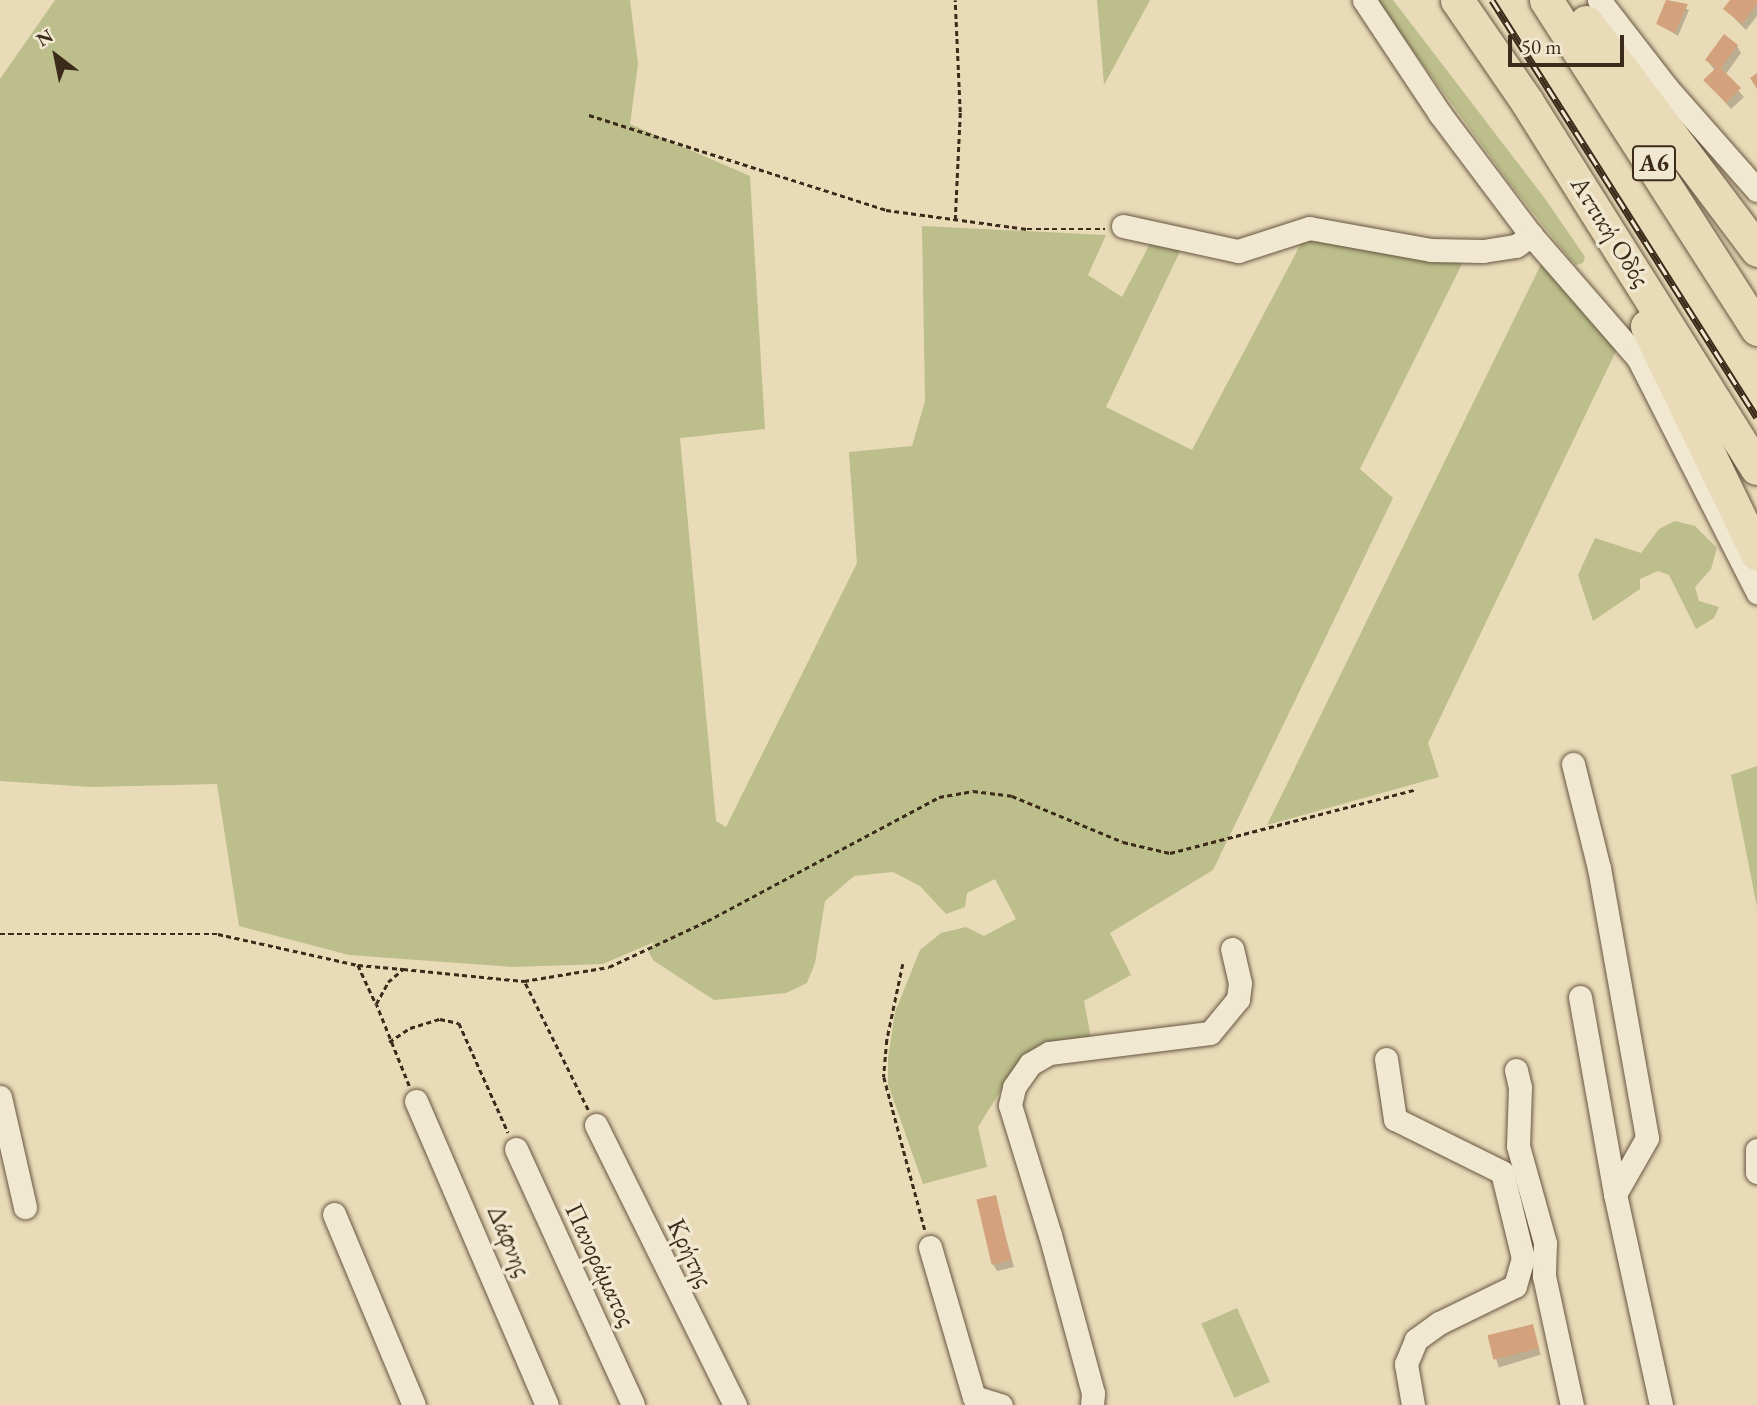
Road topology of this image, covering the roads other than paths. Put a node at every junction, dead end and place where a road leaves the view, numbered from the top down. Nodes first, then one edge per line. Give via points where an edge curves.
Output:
1 (1364, 0) edge
2 (1457, 0) edge
3 (1546, 0) edge
4 (1570, 0) edge
5 (1599, 0) edge
6 (1757, 190) edge
7 (1123, 226) road end
8 (1531, 235) junction
9 (1612, 236) junction
10 (1757, 250) edge
11 (1757, 329) edge
12 (1757, 468) edge
13 (1757, 554) edge
14 (1757, 592) edge
15 (1573, 764) dead end
16 (1232, 949) dead end
17 (1580, 997) dead end
18 (1386, 1059) dead end
19 (1516, 1070) dead end
20 (0, 1097) edge
21 (416, 1101) road end
22 (596, 1125) road end
23 (516, 1149) road end
24 (1615, 1194) junction
25 (25, 1208) dead end
26 (334, 1214) dead end
27 (930, 1247) road end
28 (414, 1405) edge
29 (547, 1405) edge
30 (633, 1405) edge
31 (735, 1405) edge
32 (1001, 1405) edge
33 (1092, 1405) edge
34 (1413, 1405) edge
35 (1572, 1405) edge
36 (1661, 1405) edge

1 - 8 street via 1440,114
2 - 9 highway, Αττική Οδός
3 - 11 highway, Α6
4 - 10 highway
5 - 6 street via 1667,88
7 - 8 street via 1238,251 1309,228 1432,250 1483,251 1516,246
8 - 14 street via 1637,358
9 - 12 highway, Αττική Οδός
9 - 13 highway via 1643,317
15 - 24 street via 1599,868 1647,1139
16 - 33 street via 1240,984 1238,999 1210,1033 1049,1053 1030,1064 1014,1087 1010,1105 1050,1235 1093,1393
17 - 24 street
18 - 34 street via 1395,1119 1502,1172 1523,1258 1515,1286 1439,1323 1416,1340 1406,1364
19 - 35 street via 1520,1087 1518,1146 1545,1243 1544,1276
20 - 25 street
21 - 29 street, Δάφνης
22 - 31 street, Κρήτης
23 - 30 street, Πανοράματος
24 - 36 street
26 - 28 street
27 - 32 street via 974,1397

